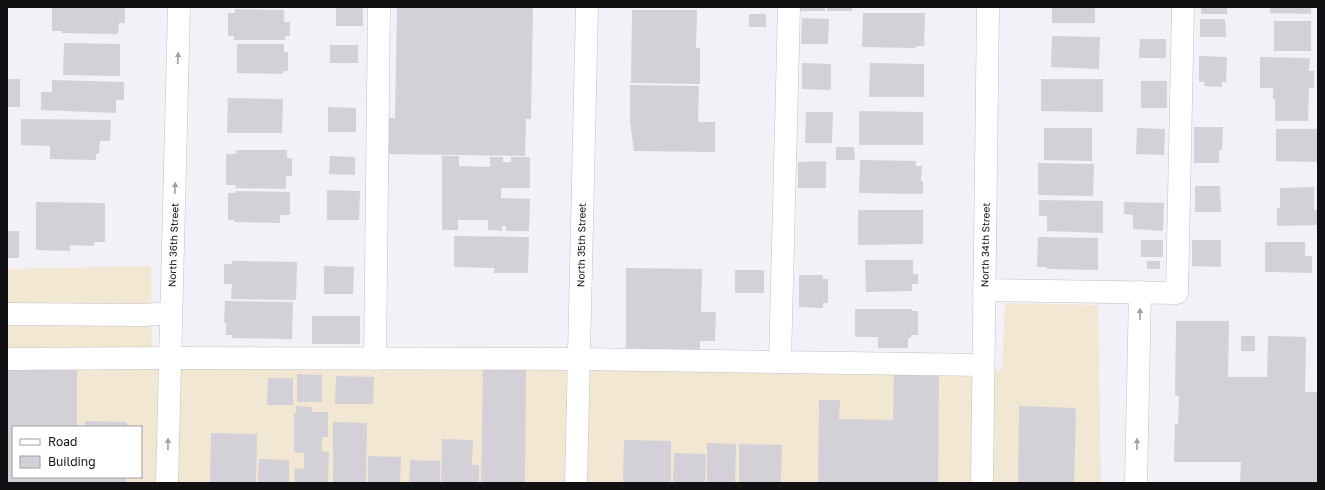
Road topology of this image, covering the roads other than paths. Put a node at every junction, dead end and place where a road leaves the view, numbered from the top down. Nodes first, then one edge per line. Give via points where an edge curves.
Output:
1 (179, 7) edge
2 (378, 7) edge
3 (587, 7) edge
4 (789, 7) edge
5 (988, 7) edge
6 (1183, 7) edge
7 (984, 290) junction
8 (1140, 292) junction
9 (171, 313) junction
10 (7, 314) edge
11 (170, 358) junction
12 (7, 359) edge
13 (375, 359) junction
14 (578, 359) junction
15 (780, 362) junction
16 (983, 364) junction
17 (167, 483) edge
18 (576, 483) edge
19 (982, 483) edge
20 (1136, 483) edge

9 -> 1 street, North 36th Street
2 - 13 street
3 - 14 street, North 35th Street
4 - 15 street
5 - 7 street, North 34th Street
6 - 8 street via 1177,293
7 - 8 street
7 - 16 street, North 34th Street
20 -> 8 street
9 - 10 street
9 - 11 street, North 36th Street
11 - 12 street
11 - 13 street
17 -> 11 street, North 36th Street
13 - 14 street
14 - 15 street
14 - 18 street, North 35th Street
15 - 16 street
16 - 19 street, North 34th Street

